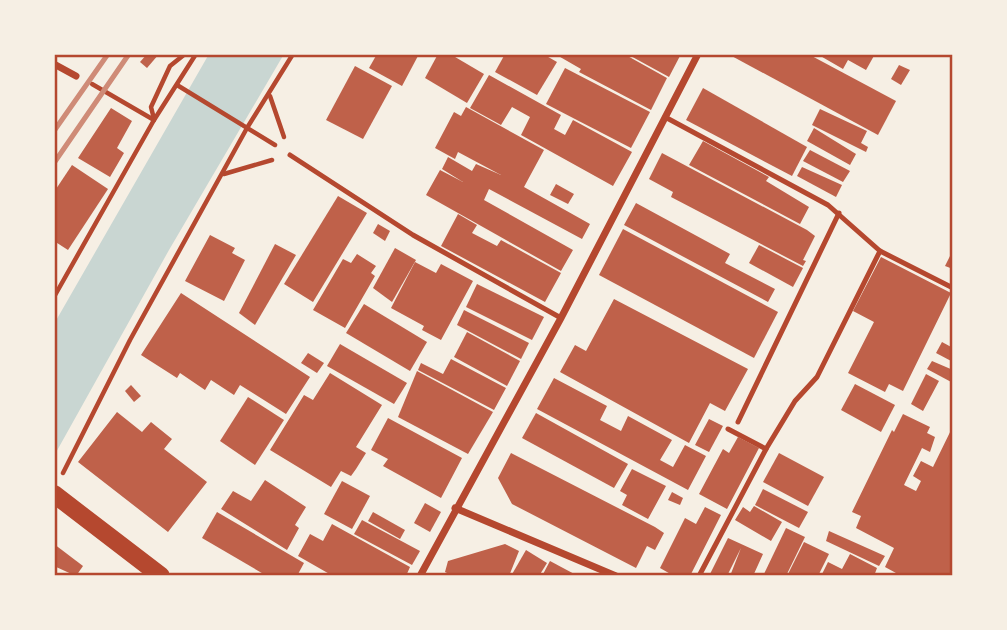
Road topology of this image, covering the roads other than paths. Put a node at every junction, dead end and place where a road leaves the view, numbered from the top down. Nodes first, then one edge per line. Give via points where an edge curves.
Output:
1 (698, 54) edge
2 (54, 64) edge
3 (76, 76) road end
4 (665, 117) junction
5 (290, 155) road end
6 (839, 213) junction
7 (880, 251) junction
8 (953, 288) edge
9 (561, 318) junction
10 (738, 422) dead end
11 (729, 429) dead end
12 (766, 449) junction
13 (57, 487) edge
14 (454, 508) junction
15 (161, 576) edge
16 (421, 576) edge
17 (616, 576) edge
18 (699, 576) edge

1 - 4 street
2 - 3 street
4 - 6 lane
4 - 9 street
5 - 9 lane via 413,235
6 - 7 lane
6 - 10 lane
7 - 8 lane
7 - 12 lane via 817,377 795,401
9 - 14 street
11 - 12 lane
12 - 18 lane
13 - 15 main road
14 - 16 street
14 - 17 street

